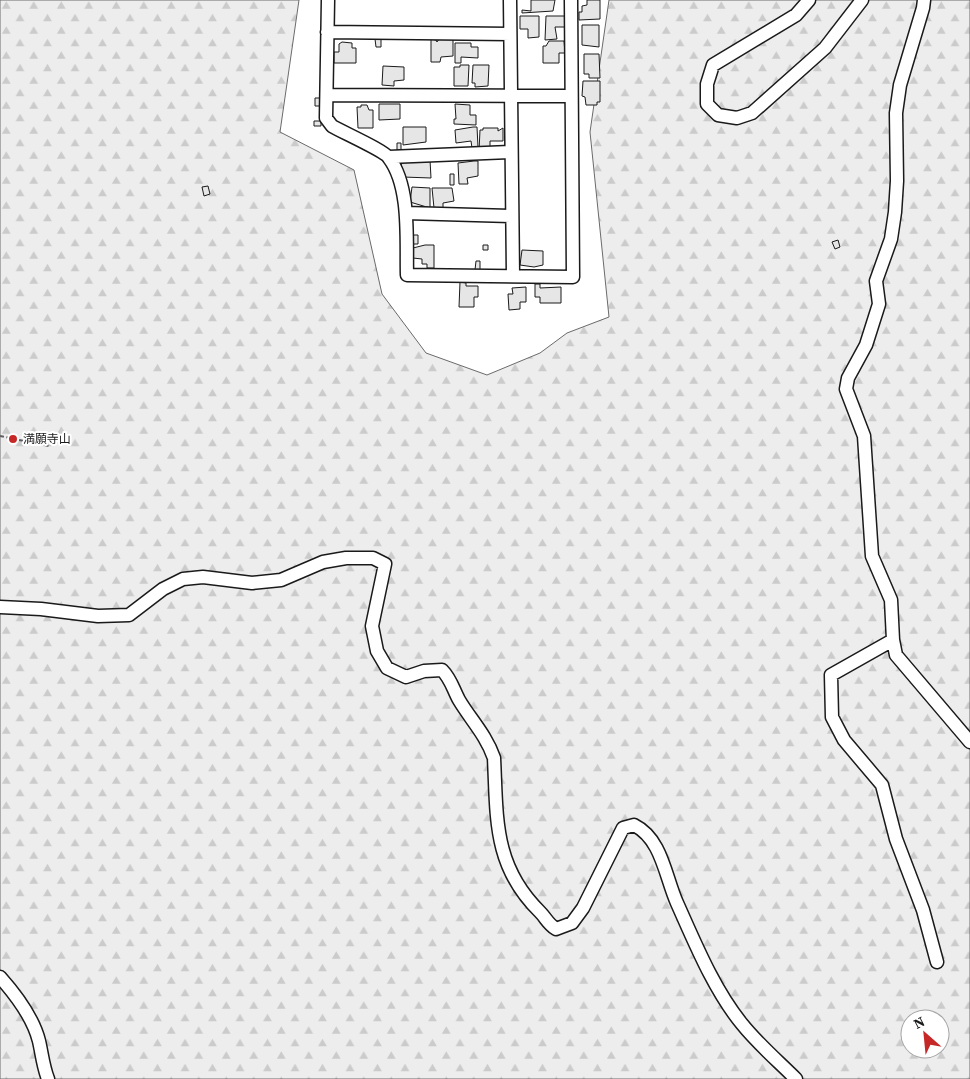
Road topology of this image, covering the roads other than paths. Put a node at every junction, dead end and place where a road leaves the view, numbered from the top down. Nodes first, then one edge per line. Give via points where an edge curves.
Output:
1 (328, 0) edge
2 (510, 0) edge
3 (571, 0) edge
4 (810, 0) edge
5 (862, 0) edge
6 (924, 0) edge
7 (327, 32) junction
8 (510, 34) junction
9 (328, 95) junction
10 (511, 95) junction
11 (570, 96) junction
12 (510, 152) junction
13 (389, 157) junction
14 (406, 212) junction
15 (512, 216) junction
16 (513, 276) junction
17 (0, 607) edge
18 (893, 640) junction
19 (970, 742) edge
20 (937, 962) dead end
21 (0, 977) edge
22 (48, 1079) edge
23 (796, 1079) edge

1 - 7 street
2 - 8 street
3 - 11 street
4 - 5 street via 796,15 713,65 707,84 708,104 718,115 737,118 752,112 825,48
6 - 18 street via 900,85 896,113 898,181 891,239 876,281 879,304 866,345 848,378 846,389 864,436 872,556 891,600
7 - 8 street
7 - 9 street
8 - 10 street
9 - 10 street
9 - 13 street via 326,118 332,126
10 - 11 street
10 - 12 street
11 - 16 street via 573,277
12 - 13 street
12 - 15 street
13 - 14 street via 401,185
14 - 15 street
14 - 16 street via 407,275
15 - 16 street
17 - 23 street via 98,616 129,615 163,589 183,579 203,577 252,583 282,580 323,562 346,558 373,558 385,564 372,626 377,651 391,672 406,677 442,670 450,679 494,758 498,835 506,863 536,909 556,928 572,923 583,908 623,828 634,825 644,830 663,862 687,925 740,1023
18 - 19 street via 896,655
18 - 20 street via 831,674 832,718 844,740 882,785 896,839 923,910
21 - 22 street via 19,999 38,1039

